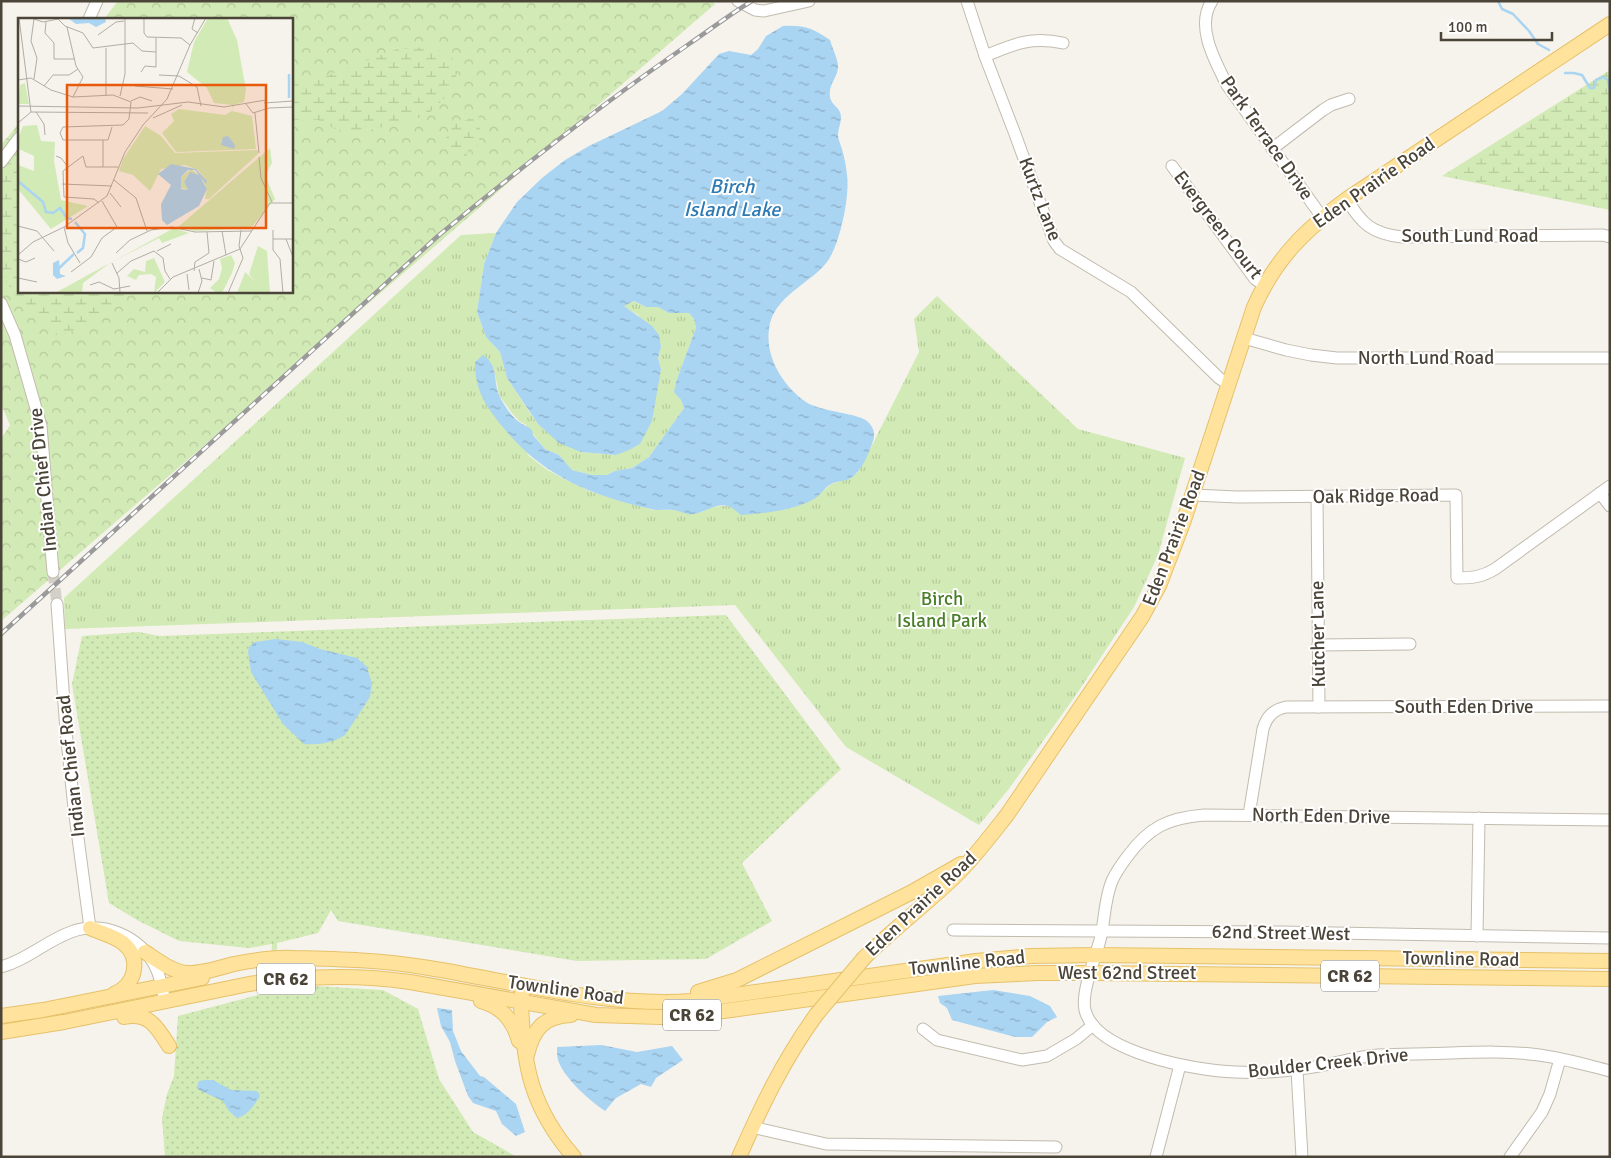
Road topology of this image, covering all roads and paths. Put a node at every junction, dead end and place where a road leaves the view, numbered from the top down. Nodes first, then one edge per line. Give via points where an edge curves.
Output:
1 (97, 1) edge
2 (738, 1) edge
3 (808, 1) edge
4 (967, 1) edge
5 (1212, 1) edge
6 (89, 18) edge
7 (1610, 24) edge
8 (1063, 43) dead end
9 (985, 56) junction
10 (1349, 100) dead end
11 (18, 139) edge
12 (1272, 149) junction
13 (1, 162) edge
14 (1172, 166) dead end
15 (1347, 199) junction
16 (1322, 217) junction
17 (1610, 236) edge
18 (1264, 285) junction
19 (1, 303) edge
20 (1244, 338) junction
21 (1610, 358) edge
22 (1228, 384) junction
23 (1610, 486) edge
24 (1600, 493) junction
25 (1194, 495) junction
26 (1317, 496) junction
27 (1610, 506) edge
28 (54, 572) tunnel mouth
29 (56, 604) tunnel mouth
30 (1410, 644) dead end
31 (1318, 645) junction
32 (1610, 706) edge
33 (1319, 707) junction
34 (1249, 815) junction
35 (1479, 818) junction
36 (1610, 820) edge
37 (971, 860) junction
38 (90, 928) junction
39 (953, 930) dead end
40 (1102, 932) junction
41 (1477, 936) junction
42 (1610, 938) edge
43 (146, 952) junction
44 (1095, 955) junction
45 (330, 959) junction
46 (1610, 961) edge
47 (1, 967) edge
48 (1091, 973) junction
49 (389, 979) junction
50 (1610, 979) edge
51 (523, 985) junction
52 (162, 986) junction
53 (97, 1000) junction
54 (639, 1000) junction
55 (165, 1001) junction
56 (521, 1002) junction
57 (596, 1015) junction
58 (1, 1016) edge
59 (1093, 1025) junction
60 (924, 1029) dead end
61 (2, 1032) edge
62 (169, 1046) dead end
63 (1560, 1059) junction
64 (525, 1060) junction
65 (1180, 1065) junction
66 (1297, 1070) junction
67 (1610, 1071) edge
68 (752, 1127) junction
69 (1056, 1147) dead end
70 (574, 1157) edge
71 (739, 1157) edge
72 (1156, 1157) edge
73 (1302, 1157) edge
74 (1510, 1157) edge

1 - 6 street
2 - 3 street via 764,11
4 - 9 street, Kurtz Lane
5 - 12 street, Park Terrace Drive via 1204,19 1217,66 1239,104
7 - 15 main road, Eden Prairie Road
8 - 9 street via 1028,40
9 - 22 street, Kurtz Lane via 1054,241 1060,249 1131,292
10 - 12 street via 1331,105
11 - 13 street
12 - 16 street, Park Terrace Drive
14 - 18 street, Evergreen Court via 1255,279
15 - 16 main road, Eden Prairie Road
15 - 17 street, South Lund Road via 1366,225 1390,236
16 - 18 main road, Eden Prairie Road via 1294,244
18 - 20 main road, Eden Prairie Road
19 - 28 street, Indian Chief Drive via 15,335 41,426
20 - 21 street, North Lund Road via 1286,350 1336,358
20 - 22 main road, Eden Prairie Road
22 - 25 main road, Eden Prairie Road
23 - 24 street
24 - 26 street, Oak Ridge Road via 1477,578 1457,578 1456,495
24 - 27 street
25 - 26 street, Oak Ridge Road
25 - 37 main road, Eden Prairie Road via 1159,586 1142,618 1007,815
26 - 31 street, Kutcher Lane
29 - 38 street, Indian Chief Road via 72,788
30 - 31 street
31 - 33 street, Kutcher Lane
32 - 33 street, South Eden Drive
33 - 34 street, Kutcher Lane via 1278,709 1266,721
34 - 35 street, North Eden Drive
34 - 40 street, North Eden Drive via 1188,816 1171,820 1142,839 1111,882
35 - 36 street, North Eden Drive
35 - 41 street
37 - 54 main road via 737,980 702,992
37 - 68 main road, Eden Prairie Road, bridge via 881,940 816,1015 797,1041
38 - 43 street via 119,933
38 - 47 street via 72,932
38 - 53 main road via 122,943 132,954 134,967 132,978 122,991
39 - 40 street, 62nd Street West
40 - 41 street, 62nd Street West
40 - 44 street
41 - 42 street, 62nd Street West
43 - 45 main road via 165,965 185,972 282,958
43 - 52 street
44 - 46 main road, Townline Road / CR 62
44 - 48 street
44 - 54 main road, Townline Road / CR 62 via 976,960 691,1001
45 - 51 main road, Townline Road / CR 62 via 387,961
45 - 52 main road, CR 62 via 243,970
48 - 50 main road, West 62nd Street / CR 62
48 - 57 main road, West 62nd Street / CR 62 via 975,976 693,1015
48 - 59 street via 1087,981 1085,1010
49 - 55 main road, CR 62 via 338,976 276,980
49 - 56 main road, West 62nd Street / CR 62
49 - 64 main road via 394,984 496,1007 514,1026
51 - 54 main road, Townline Road / CR 62 via 603,998
51 - 56 main road
52 - 53 main road, CR 62
52 - 55 street
53 - 58 main road, CR 62
55 - 61 main road, CR 62
56 - 57 main road, West 62nd Street / CR 62
56 - 64 main road
57 - 64 main road via 561,1015 546,1021 533,1036
59 - 60 street via 1047,1056 1022,1060 937,1040
59 - 65 street, Boulder Creek Drive via 1116,1043 1143,1056
61 - 62 main road via 58,1031 138,1016 158,1028
63 - 66 street, Boulder Creek Drive via 1502,1052 1378,1055
63 - 67 street, Boulder Creek Drive
63 - 74 street via 1542,1112
64 - 70 main road via 535,1095 546,1118
65 - 66 street, Boulder Creek Drive via 1235,1072
65 - 72 street
66 - 73 street
68 - 69 street via 826,1144
68 - 71 main road, Eden Prairie Road

